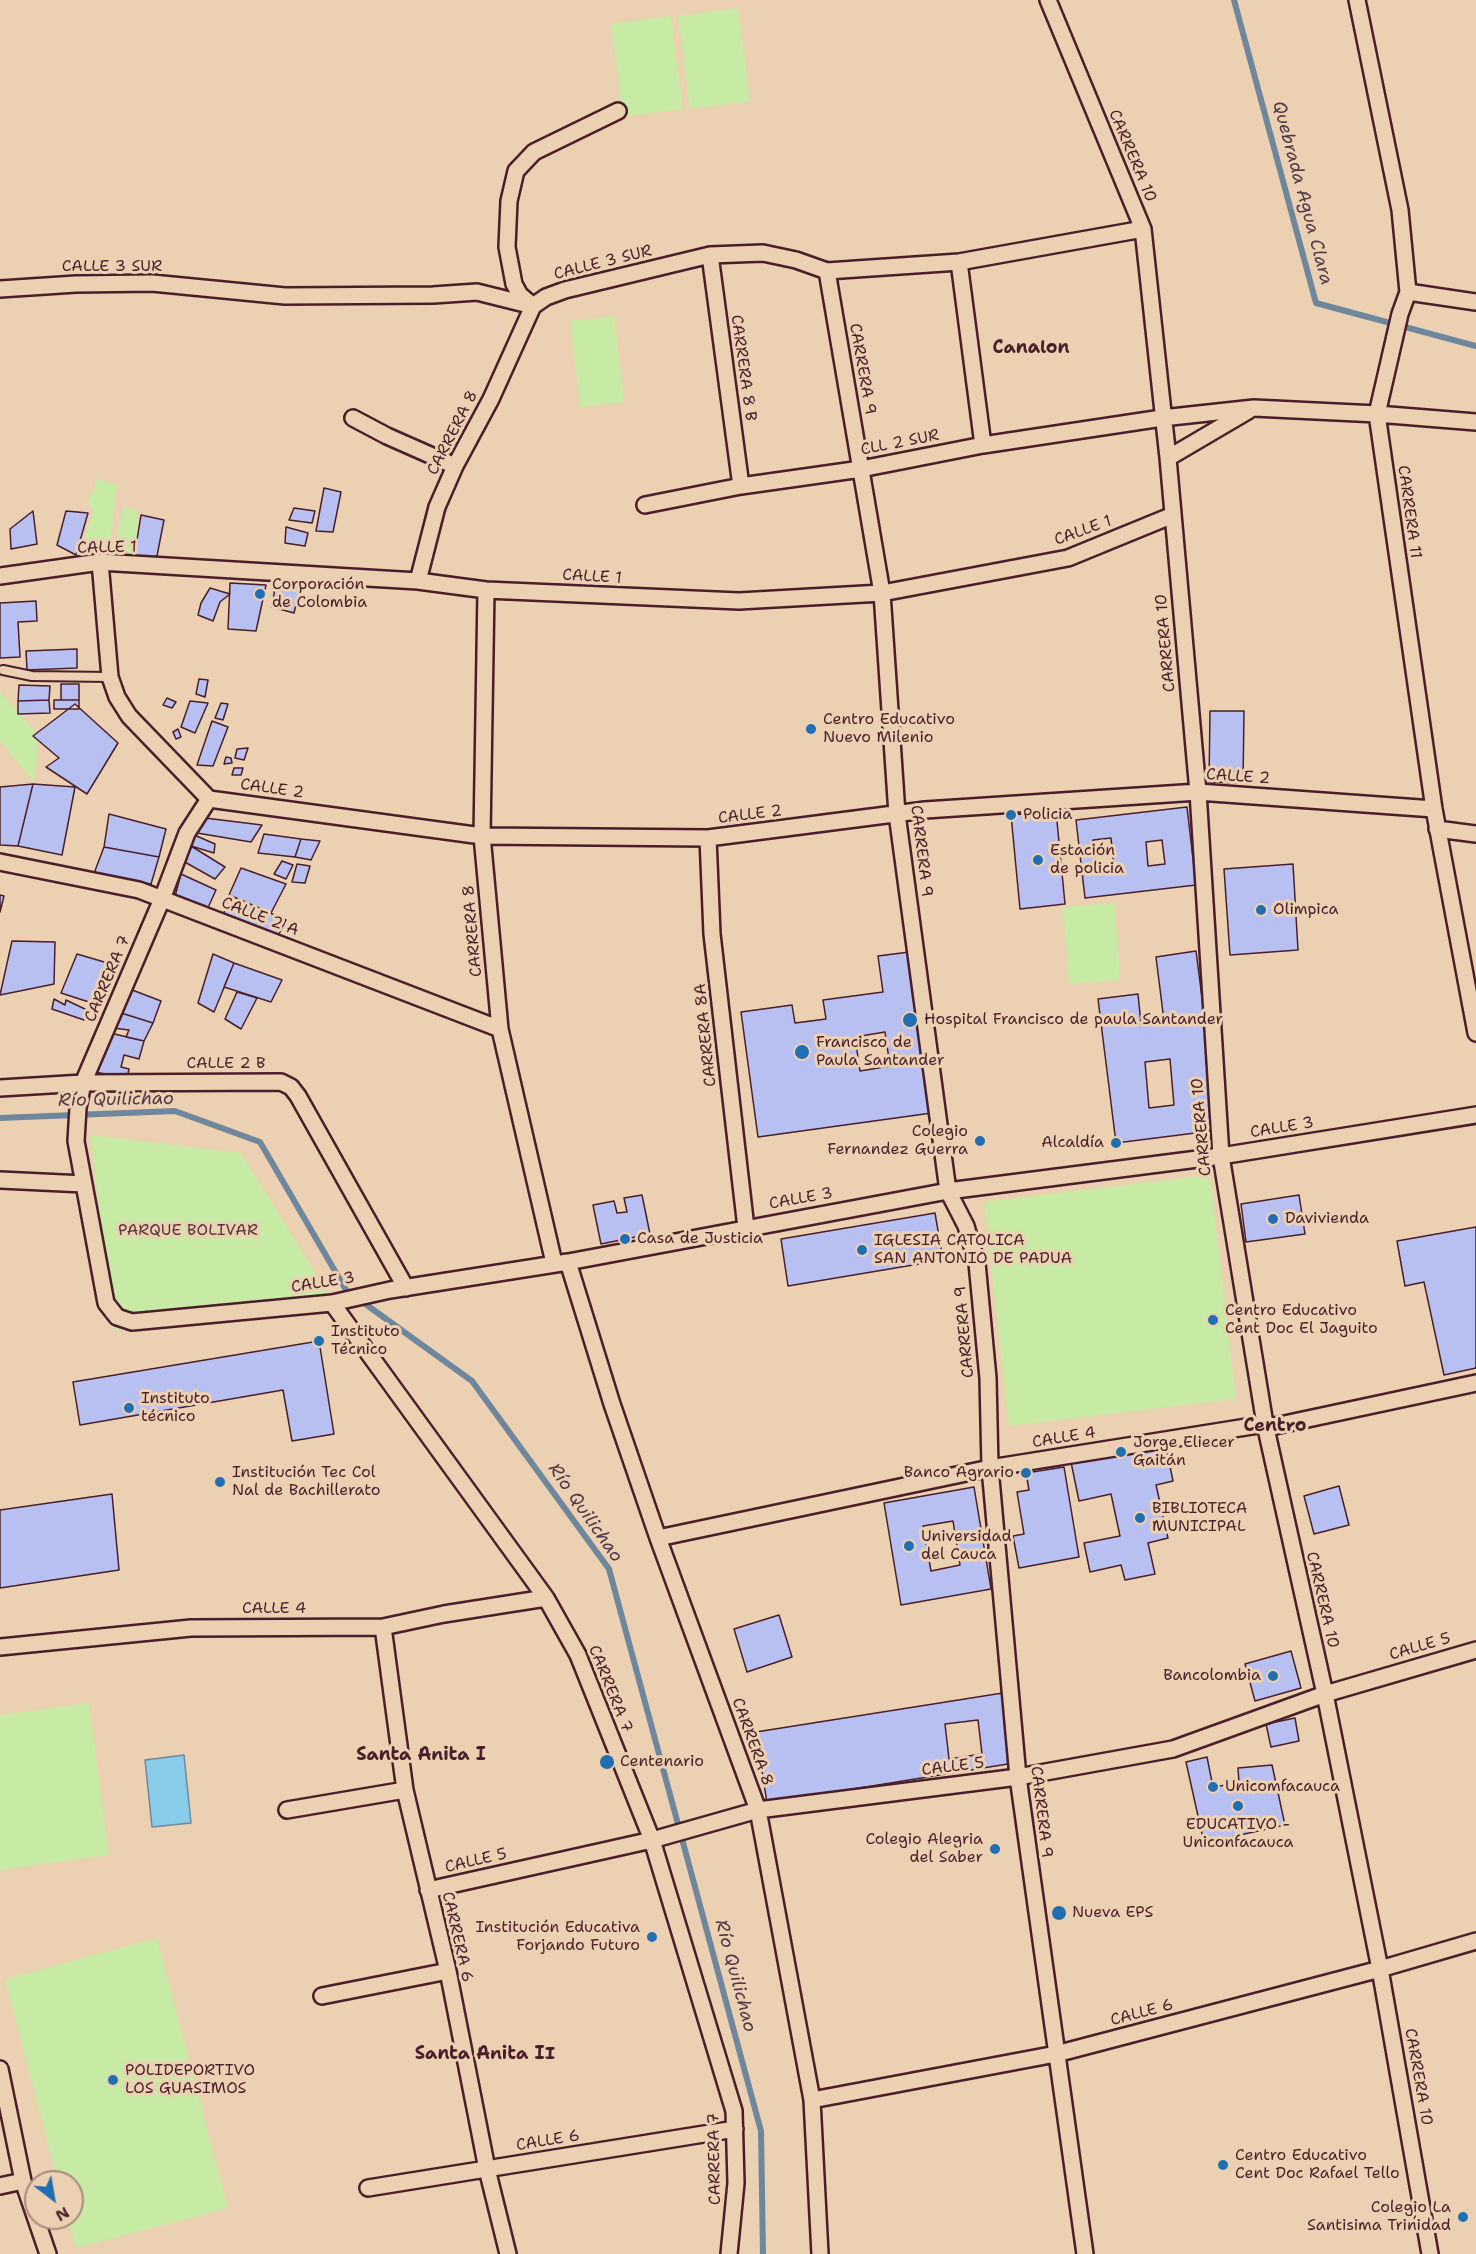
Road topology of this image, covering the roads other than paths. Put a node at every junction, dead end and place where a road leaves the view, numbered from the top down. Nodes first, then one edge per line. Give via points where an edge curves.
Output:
1 (1048, 0) edge
2 (1357, 0) edge
3 (618, 111) dead end
4 (1143, 229) junction
5 (710, 255) junction
6 (960, 262) junction
7 (827, 272) junction
8 (0, 289) edge
9 (1407, 292) junction
10 (1476, 302) edge
11 (533, 306) junction
12 (1254, 408) junction
13 (1377, 414) junction
14 (353, 418) dead end
15 (1162, 418) junction
16 (1476, 422) edge
17 (983, 445) junction
18 (1168, 458) junction
19 (455, 466) junction
20 (861, 469) junction
21 (741, 486) junction
22 (645, 505) dead end
23 (1173, 515) junction
24 (100, 562) junction
25 (0, 576) edge
26 (418, 581) junction
27 (486, 590) junction
28 (882, 593) junction
29 (3, 670) dead end
30 (110, 677) junction
31 (1198, 792) junction
32 (209, 798) junction
33 (1434, 809) junction
34 (897, 814) junction
35 (1437, 829) junction
36 (1476, 834) edge
37 (482, 836) junction
38 (708, 838) junction
39 (0, 862) edge
40 (162, 899) junction
41 (500, 1029) junction
42 (1476, 1033) edge
43 (83, 1083) junction
44 (0, 1088) edge
45 (1476, 1115) edge
46 (1221, 1156) junction
47 (0, 1180) edge
48 (84, 1184) junction
49 (948, 1191) junction
50 (746, 1228) junction
51 (561, 1262) junction
52 (406, 1288) junction
53 (337, 1301) junction
54 (1476, 1383) edge
55 (1265, 1424) junction
56 (990, 1468) junction
57 (658, 1538) junction
58 (546, 1598) junction
59 (383, 1627) junction
60 (0, 1647) edge
61 (1476, 1650) edge
62 (1325, 1694) junction
63 (1018, 1777) junction
64 (405, 1790) junction
65 (287, 1810) dead end
66 (751, 1812) junction
67 (659, 1838) junction
68 (428, 1890) junction
69 (1476, 1941) edge
70 (1380, 1969) junction
71 (448, 1971) junction
72 (322, 1996) dead end
73 (1056, 2054) junction
74 (0, 2069) edge
75 (812, 2100) junction
76 (735, 2129) junction
77 (487, 2169) junction
78 (23, 2181) junction
79 (0, 2186) edge
80 (368, 2188) dead end
81 (48, 2254) edge
82 (508, 2254) edge
83 (729, 2254) edge
84 (820, 2254) edge
85 (1085, 2254) edge
86 (1430, 2254) edge

1 - 4 street, CARRERA 10
2 - 9 street, CARRERA 11 via 1400,210
3 - 11 street via 534,152 516,171 509,201 507,247 514,284
4 - 6 street, CALLE 3 SUR
4 - 15 street, CARRERA 10
5 - 7 street, CALLE 3 SUR via 763,253
5 - 11 street, CALLE 3 SUR via 565,290
5 - 21 street, CARRERA 8 B
6 - 7 street, CALLE 3 SUR
6 - 17 street
7 - 20 street, CARRERA 9
8 - 11 street, CALLE 3 SUR via 153,283 285,296 477,292
9 - 10 street
9 - 13 street, CARRERA 11
11 - 19 street, CARRERA 8
12 - 13 street
12 - 15 street
12 - 18 street
13 - 16 street
13 - 33 street, CARRERA 11
14 - 19 street
15 - 17 street, CLL 2 SUR
15 - 18 street, CARRERA 10
17 - 20 street, CLL 2 SUR
18 - 23 street, CARRERA 10
19 - 26 street, CARRERA 8 via 437,507
20 - 21 street, CLL 2 SUR
20 - 28 street, CARRERA 9
21 - 22 street, CLL 2 SUR
23 - 28 street, CALLE 1 via 1068,558
23 - 31 street, CARRERA 10
24 - 25 street, CALLE 1
24 - 26 street, CALLE 1
24 - 30 street
26 - 27 street, CALLE 1
27 - 28 street, CALLE 1 via 739,602
27 - 37 street, CARRERA 8
28 - 34 street, CARRERA 9
29 - 30 lane via 32,676
30 - 32 street via 129,716
31 - 33 street, CALLE 2
31 - 34 street, CALLE 2
31 - 46 street, CARRERA 10
32 - 37 street, CALLE 2
32 - 40 street, CARRERA 7 via 187,833
33 - 35 street, CARRERA 11
34 - 38 street, CALLE 2
34 - 49 street, CARRERA 9
35 - 36 street
35 - 42 street, CARRERA 11
37 - 38 street, CALLE 2
37 - 41 street, CARRERA 8
38 - 50 street, CARRERA 8A via 712,934
39 - 40 street, CALLE 2 A via 139,890
40 - 41 street, CALLE 2 A
40 - 43 street, CARRERA 7
41 - 51 street, CARRERA 8
43 - 44 street, CALLE 2 B
43 - 48 street, CARRERA 7 via 76,1141
43 - 52 street, CALLE 2 B via 281,1082 291,1087
45 - 46 street, CALLE 3
46 - 49 street, CALLE 3
46 - 55 street, CARRERA 10
47 - 48 street
48 - 53 street, CALLE 3 via 106,1303 117,1317 132,1322
49 - 50 street, CALLE 3
49 - 56 street, CARRERA 9 via 966,1226 977,1263 988,1378
50 - 51 street, CALLE 3
51 - 52 street, CALLE 3
51 - 57 street, CARRERA 8
52 - 53 street, CALLE 3
53 - 58 street, CARRERA 7
54 - 55 street, CALLE 4 via 1275,1426
55 - 56 street, CALLE 4
55 - 62 street, CARRERA 10
56 - 57 street, CALLE 4
56 - 63 street, CARRERA 9
57 - 66 street, CARRERA 8
58 - 59 street, CALLE 4
58 - 67 street, CARRERA 7 via 578,1655
59 - 60 street, CALLE 4 via 191,1628
59 - 64 street, CARRERA 6
61 - 62 street, CALLE 5
62 - 63 street, CALLE 5 via 1173,1749
62 - 70 street, CARRERA 10
63 - 66 street, CALLE 5
63 - 73 street, CARRERA 9
64 - 65 street
64 - 68 street, CARRERA 6
66 - 67 street, CALLE 5
66 - 75 street, CARRERA 8
67 - 68 street, CALLE 5
67 - 76 street, CARRERA 7 via 734,2111
68 - 71 street, CARRERA 6
69 - 70 street, CALLE 6
70 - 73 street, CALLE 6
70 - 86 street, CARRERA 10
71 - 72 street
71 - 77 street, CARRERA 6
73 - 75 street, CALLE 6
73 - 85 street, CARRERA 9
74 - 78 street
75 - 84 street, CARRERA 8
76 - 77 street, CALLE 6
76 - 83 street, CARRERA 7 via 736,2183
77 - 80 street, CALLE 6
77 - 82 street, CARRERA 6
78 - 79 street
78 - 81 street

